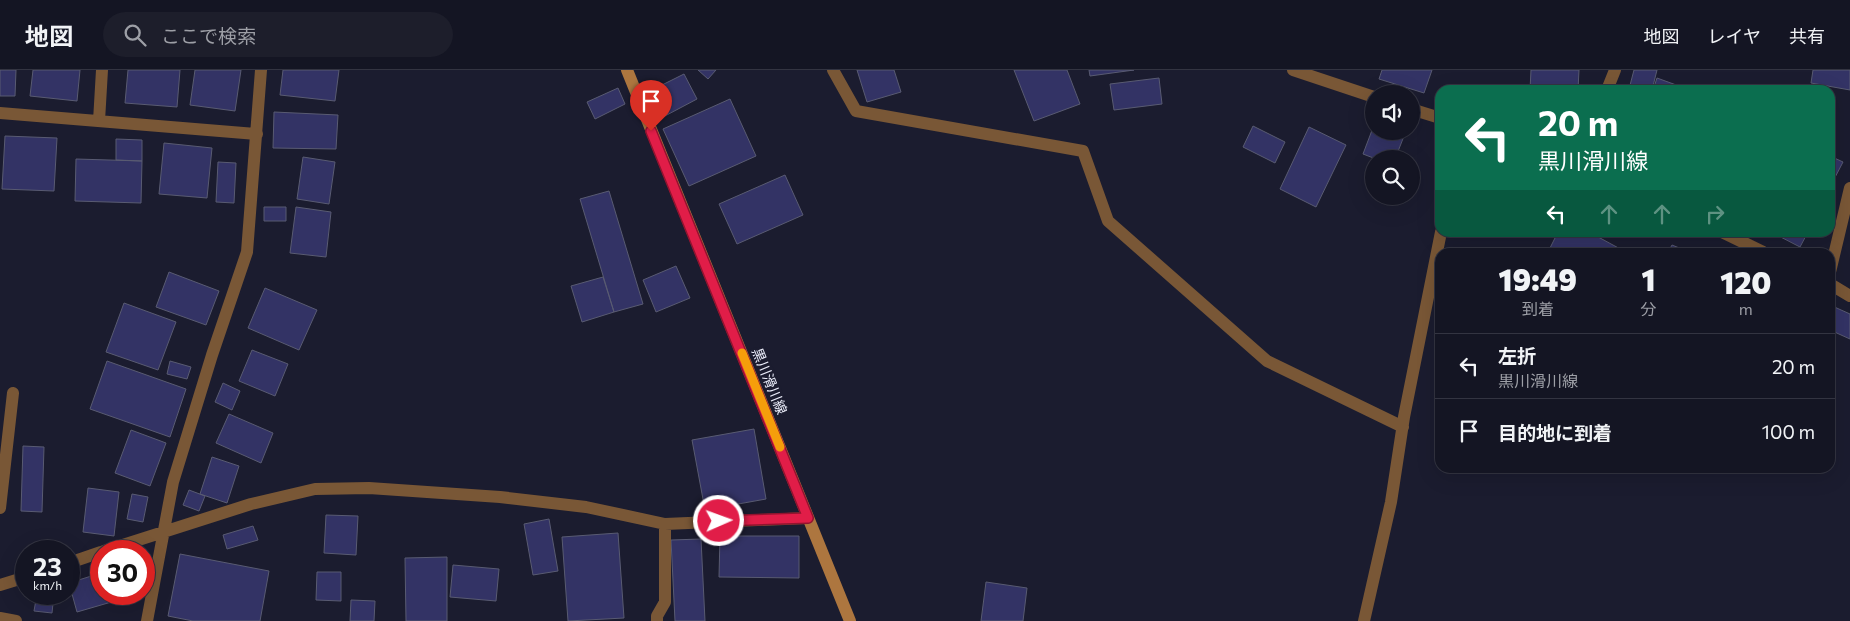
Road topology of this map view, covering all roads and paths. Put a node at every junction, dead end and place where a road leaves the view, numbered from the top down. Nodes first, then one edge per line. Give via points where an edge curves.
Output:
1 (102, 70) edge
2 (261, 70) edge
3 (627, 70) edge
4 (833, 70) edge
5 (1293, 70) edge
6 (1615, 70) edge
7 (1609, 85) edge
8 (1365, 93) edge
9 (1420, 112) edge
10 (0, 113) edge
11 (1435, 116) edge
12 (99, 121) junction
13 (257, 134) junction
14 (1850, 188) edge
15 (1732, 237) edge
16 (1755, 248) edge
17 (1835, 251) edge
18 (1435, 263) edge
19 (1835, 287) edge
20 (1850, 296) edge
21 (13, 393) dead end
22 (1403, 427) junction
23 (0, 508) edge
24 (808, 518) junction
25 (665, 524) junction
26 (164, 532) junction
27 (140, 540) edge
28 (15, 580) edge
29 (0, 585) edge
30 (0, 618) edge
31 (16, 621) edge
32 (147, 621) edge
33 (657, 621) edge
34 (850, 621) edge
35 (1364, 621) edge

1 - 12 street
2 - 13 street
3 - 24 main road, 黒川滑川線
4 - 22 street via 856,111 1083,151 1108,221 1267,361
5 - 8 street
6 - 7 street
9 - 11 street
10 - 12 street
12 - 13 street
13 - 26 street via 247,252 173,482
14 - 17 street
15 - 16 street
18 - 22 street
19 - 20 street
21 - 23 street
22 - 35 street
24 - 25 street
24 - 34 main road, 黒川滑川線
25 - 26 street via 586,507 369,488 315,489 251,504
25 - 33 street via 665,602
26 - 27 street
26 - 32 street
28 - 29 street
30 - 31 street

